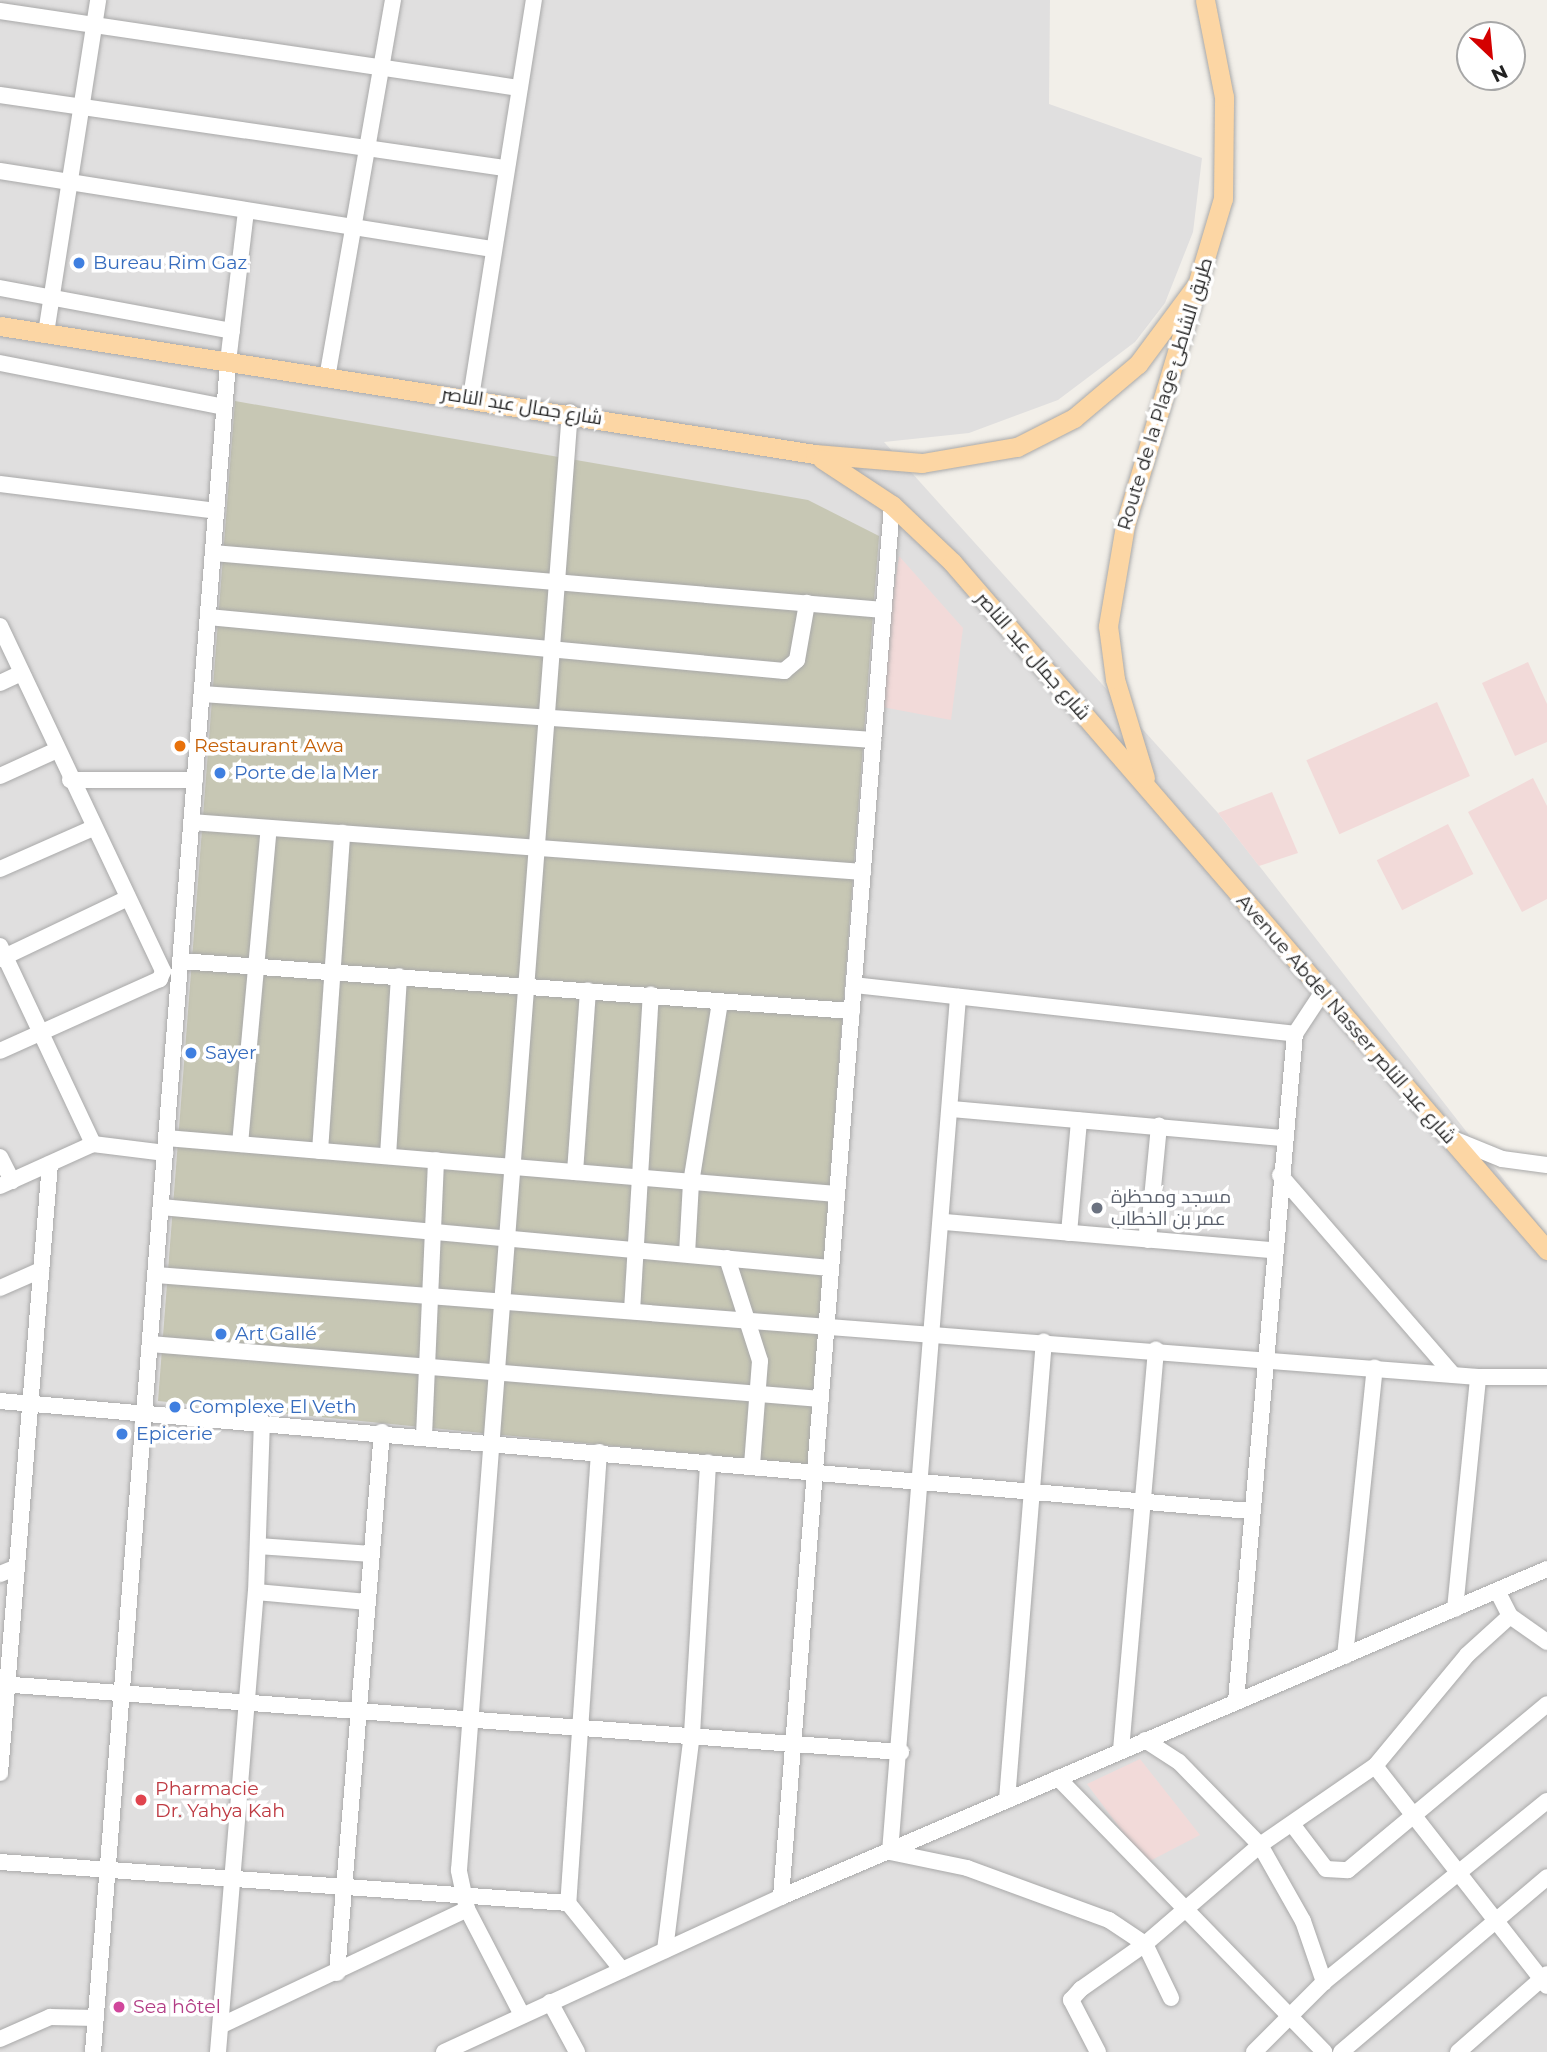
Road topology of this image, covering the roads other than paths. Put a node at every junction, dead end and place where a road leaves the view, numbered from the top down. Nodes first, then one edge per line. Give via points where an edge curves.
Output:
1 (99, 0) edge
2 (393, 0) edge
3 (534, 0) edge
4 (1205, 0) edge
5 (0, 11) edge
6 (94, 26) junction
7 (381, 68) junction
8 (519, 88) junction
9 (0, 95) edge
10 (82, 106) junction
11 (367, 148) junction
12 (505, 168) junction
13 (0, 171) edge
14 (72, 181) junction
15 (246, 211) junction
16 (353, 229) junction
17 (493, 249) junction
18 (1198, 283) junction
19 (0, 288) edge
20 (53, 297) junction
21 (0, 326) edge
22 (232, 331) junction
23 (46, 333) junction
24 (228, 362) junction
25 (0, 363) edge
26 (327, 378) junction
27 (471, 397) junction
28 (225, 407) junction
29 (570, 412) junction
30 (815, 454) junction
31 (0, 484) edge
32 (892, 505) junction
33 (216, 511) junction
34 (213, 553) junction
35 (553, 580) junction
36 (807, 603) junction
37 (884, 610) junction
38 (208, 617) junction
39 (0, 626) edge
40 (548, 646) junction
41 (21, 673) junction
42 (0, 683) edge
43 (202, 694) junction
44 (543, 717) junction
45 (873, 740) junction
46 (57, 750) junction
47 (0, 776) edge
48 (70, 780) junction
49 (195, 780) junction
50 (1148, 786) junction
51 (191, 822) junction
52 (93, 828) junction
53 (270, 828) junction
54 (342, 833) junction
55 (533, 848) junction
56 (0, 869) edge
57 (863, 872) junction
58 (126, 899) junction
59 (2, 954) edge
60 (180, 961) junction
61 (257, 967) junction
62 (332, 972) junction
63 (399, 976) junction
64 (523, 985) junction
65 (854, 985) junction
66 (588, 990) junction
67 (1322, 993) junction
68 (651, 995) junction
69 (958, 997) junction
70 (720, 1001) junction
71 (852, 1012) junction
72 (40, 1032) junction
73 (1295, 1034) junction
74 (0, 1051) edge
75 (951, 1109) junction
76 (1079, 1120) junction
77 (1159, 1126) junction
78 (1446, 1135) junction
79 (1283, 1138) junction
80 (93, 1144) junction
81 (240, 1144) junction
82 (166, 1145) junction
83 (320, 1150) junction
84 (388, 1156) junction
85 (0, 1157) edge
86 (436, 1160) junction
87 (50, 1164) junction
88 (1547, 1165) edge
89 (510, 1166) junction
90 (575, 1172) junction
91 (1280, 1175) junction
92 (640, 1177) junction
93 (6, 1183) edge
94 (691, 1183) junction
95 (837, 1194) junction
96 (161, 1208) junction
97 (944, 1222) junction
98 (433, 1230) junction
99 (1069, 1233) junction
100 (505, 1235) junction
101 (1148, 1240) junction
102 (634, 1249) junction
103 (1271, 1250) junction
104 (1547, 1250) edge
105 (687, 1254) junction
106 (727, 1258) junction
107 (830, 1268) junction
108 (41, 1270) junction
109 (156, 1276) junction
110 (0, 1288) edge
111 (429, 1296) junction
112 (502, 1302) junction
113 (632, 1311) junction
114 (745, 1320) junction
115 (827, 1326) junction
116 (935, 1332) junction
117 (1044, 1341) junction
118 (150, 1344) junction
119 (1156, 1350) junction
120 (1263, 1359) junction
121 (425, 1363) junction
122 (1375, 1368) junction
123 (497, 1369) junction
124 (1453, 1375) junction
125 (1478, 1377) junction
126 (1547, 1377) edge
127 (757, 1393) junction
128 (821, 1399) junction
129 (31, 1400) junction
130 (0, 1401) edge
131 (146, 1411) junction
132 (262, 1421) junction
133 (382, 1432) junction
134 (424, 1436) junction
135 (493, 1441) junction
136 (599, 1452) junction
137 (708, 1462) junction
138 (752, 1466) junction
139 (815, 1471) junction
140 (923, 1481) junction
141 (1032, 1491) junction
142 (1141, 1501) junction
143 (1251, 1511) junction
144 (258, 1546) junction
145 (372, 1554) junction
146 (17, 1567) junction
147 (1547, 1569) edge
148 (0, 1574) edge
149 (256, 1592) junction
150 (1498, 1592) junction
151 (368, 1602) junction
152 (1455, 1609) junction
153 (1510, 1616) junction
154 (1547, 1642) edge
155 (1345, 1656) junction
156 (4, 1683) edge
157 (122, 1690) junction
158 (1236, 1701) junction
159 (246, 1702) junction
160 (1547, 1704) edge
161 (358, 1708) junction
162 (472, 1717) junction
163 (583, 1725) junction
164 (692, 1734) junction
165 (1145, 1740) junction
166 (793, 1741) junction
167 (1121, 1750) junction
168 (901, 1752) junction
169 (1375, 1766) junction
170 (0, 1773) edge
171 (1058, 1777) junction
172 (1007, 1800) junction
173 (1542, 1805) edge
174 (1414, 1820) junction
175 (1292, 1824) junction
176 (1547, 1824) edge
177 (1260, 1845) junction
178 (890, 1852) junction
179 (0, 1862) edge
180 (108, 1874) junction
181 (1459, 1877) junction
182 (1547, 1877) edge
183 (235, 1883) junction
184 (342, 1889) junction
185 (781, 1897) junction
186 (568, 1903) junction
187 (465, 1904) junction
188 (1186, 1913) junction
189 (1496, 1921) junction
190 (1145, 1944) junction
191 (665, 1950) junction
192 (622, 1970) junction
193 (337, 1973) junction
194 (1545, 1980) edge
195 (1324, 1982) junction
196 (1171, 1998) dead end
197 (550, 2002) junction
198 (1289, 2013) junction
199 (522, 2015) junction
200 (96, 2018) junction
201 (222, 2025) junction
202 (0, 2039) edge
203 (93, 2052) edge
204 (218, 2052) edge
205 (444, 2052) edge
206 (577, 2052) edge
207 (1098, 2052) edge
208 (1254, 2052) edge
209 (1324, 2052) edge
210 (1341, 2052) edge
211 (1458, 2052) edge

1 - 6 street
2 - 7 street
3 - 8 street
4 - 18 main road, Route de la Plage طريق الشاطئ via 1227,152 1223,199
5 - 6 street
6 - 7 street
6 - 10 street
7 - 8 street
7 - 11 street
8 - 12 street
9 - 10 street
10 - 11 street
10 - 14 street
11 - 12 street
11 - 16 street
12 - 17 street
13 - 14 street
14 - 15 street
14 - 20 street
15 - 16 street
15 - 22 street
16 - 17 street
16 - 26 street
17 - 27 street
18 - 30 main road, شارع جمال عبد الناصر via 1120,382 1046,434 958,460 886,463
18 - 50 main road, Route de la Plage طريق الشاطئ via 1112,580 1108,626 1115,679
19 - 20 street
20 - 22 street
20 - 23 street
21 - 23 main road, شارع جمال عبد الناصر
22 - 24 street
23 - 24 main road, شارع جمال عبد الناصر
24 - 26 main road, شارع جمال عبد الناصر
24 - 28 street
25 - 28 street
26 - 27 main road, شارع جمال عبد الناصر
27 - 29 main road, شارع جمال عبد الناصر
28 - 33 street
29 - 30 main road, شارع جمال عبد الناصر
29 - 35 street
30 - 32 main road, شارع جمال عبد الناصر
31 - 33 street
32 - 37 street
32 - 50 main road, شارع جمال عبد الناصر via 952,562
33 - 34 street
34 - 35 street
34 - 38 street
35 - 36 street
35 - 40 street
36 - 37 street
36 - 40 street via 797,660 784,671
37 - 45 street
38 - 40 street
38 - 43 street
39 - 41 street
40 - 44 street
41 - 42 street
41 - 46 street
43 - 44 street
43 - 49 street
44 - 45 street
44 - 55 street
45 - 57 street
46 - 47 street
46 - 48 street
48 - 49 street
48 - 52 street
49 - 51 street
50 - 67 main road, Avenue Abdel Nasser شارع عبد الناصر
51 - 53 street
51 - 60 street
52 - 56 street
52 - 58 street
53 - 54 street
53 - 61 street
54 - 55 street
54 - 62 street
55 - 57 street
55 - 64 street
57 - 65 street
58 - 59 street
58 - 72 street via 163,976
59 - 72 street
60 - 61 street
60 - 82 street
61 - 62 street
61 - 81 street
62 - 63 street
62 - 83 street
63 - 64 street
63 - 84 street
64 - 66 street
64 - 89 street
65 - 69 street
65 - 71 street
66 - 68 street
66 - 90 street
67 - 73 street
67 - 78 main road, Avenue Abdel Nasser شارع عبد الناصر
68 - 70 street
68 - 92 street
69 - 73 street
69 - 75 street
70 - 71 street
70 - 94 street
71 - 95 street
72 - 74 street
72 - 80 street
73 - 79 street
75 - 76 street
75 - 97 street
76 - 77 street
76 - 99 street
77 - 79 street
77 - 101 street
78 - 88 street via 1502,1159
78 - 104 main road, Avenue Abdel Nasser شارع عبد الناصر
79 - 91 street
80 - 82 street
80 - 87 street
81 - 82 street
81 - 83 street
82 - 96 street
83 - 84 street
84 - 86 street
85 - 93 street
86 - 89 street
86 - 98 street
87 - 93 street
87 - 108 street
89 - 90 street
89 - 100 street
90 - 92 street
91 - 103 street
91 - 124 street
92 - 94 street
92 - 102 street
94 - 95 street
94 - 105 street
95 - 107 street
96 - 98 street
96 - 109 street
97 - 99 street
97 - 116 street
98 - 100 street
98 - 111 street
99 - 101 street
100 - 102 street
100 - 112 street
101 - 103 street
102 - 105 street
102 - 113 street
103 - 120 street
105 - 106 street
106 - 107 street
106 - 114 street
107 - 115 street
108 - 110 street
108 - 129 street
109 - 111 street
109 - 118 street
111 - 112 street
111 - 121 street
112 - 113 street
112 - 123 street
113 - 114 street
114 - 115 street
114 - 127 street via 760,1361
115 - 116 street
115 - 128 street
116 - 117 street
116 - 140 street
117 - 119 street
117 - 141 street
118 - 121 street
118 - 131 street
119 - 120 street
119 - 142 street
120 - 122 street
120 - 143 street
121 - 123 street
121 - 134 street
122 - 124 street
122 - 155 street
123 - 127 street
123 - 135 street
124 - 125 street
125 - 126 street
125 - 152 street
127 - 128 street
127 - 138 street
128 - 139 street
129 - 130 street
129 - 131 street
129 - 146 street
131 - 132 street
131 - 157 street
132 - 133 street
132 - 144 street
133 - 134 street
133 - 145 street
134 - 135 street
135 - 136 street
135 - 162 street
136 - 137 street
136 - 163 street
137 - 138 street
137 - 164 street
138 - 139 street
139 - 140 street
139 - 166 street
140 - 141 street
140 - 168 street
141 - 142 street
141 - 172 street
142 - 143 street
142 - 167 street
143 - 158 street
144 - 145 street
144 - 149 street
145 - 151 street
146 - 148 street
146 - 156 street
147 - 150 street
149 - 151 street
149 - 159 street
150 - 152 street
150 - 153 street
151 - 161 street
152 - 155 street
153 - 154 street
153 - 169 street via 1467,1655
155 - 158 street
156 - 157 street
156 - 170 street
157 - 159 street
157 - 180 street
158 - 165 street
159 - 161 street
159 - 183 street
160 - 174 street
161 - 162 street
161 - 184 street
162 - 163 street
162 - 187 street via 459,1870
163 - 164 street
163 - 186 street
164 - 166 street
164 - 191 street
165 - 167 street
165 - 177 street via 1189,1771
166 - 168 street
166 - 185 street
167 - 171 street
168 - 178 street
169 - 174 street
169 - 175 street
171 - 172 street
171 - 188 street
172 - 178 street
173 - 176 street
173 - 181 street
174 - 175 street via 1336,1874
174 - 181 street
175 - 177 street
177 - 188 street
177 - 195 street via 1303,1920
178 - 185 street
178 - 190 street via 967,1868 1110,1920
179 - 180 street
180 - 183 street
180 - 200 street
181 - 189 street
181 - 195 street
182 - 189 street
183 - 184 street
183 - 201 street
184 - 187 street
184 - 193 street
185 - 191 street
186 - 187 street
186 - 192 street
187 - 193 street
187 - 199 street
188 - 190 street
188 - 198 street
189 - 194 street
189 - 210 street
190 - 196 street
190 - 207 street via 1071,2000
191 - 192 street
192 - 197 street
193 - 201 street
194 - 211 street
195 - 198 street
197 - 199 street
197 - 206 street
198 - 208 street
198 - 209 street
199 - 205 street
200 - 202 street via 50,2017
200 - 203 street
201 - 204 street

